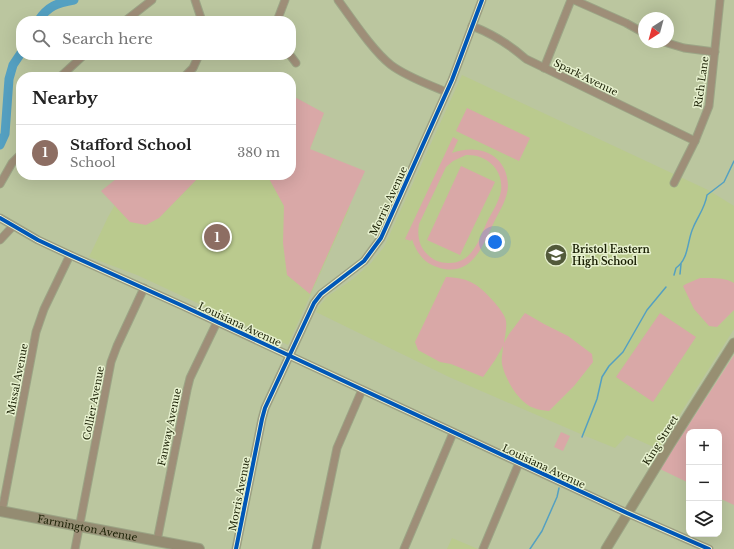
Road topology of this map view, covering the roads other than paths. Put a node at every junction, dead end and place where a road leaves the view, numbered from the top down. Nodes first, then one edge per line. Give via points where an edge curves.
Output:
1 (152, 0) edge
2 (195, 0) edge
3 (285, 0) edge
4 (338, 0) edge
5 (482, 0) edge
6 (572, 0) edge
7 (720, 0) edge
8 (131, 16) edge
9 (200, 16) edge
10 (279, 16) edge
11 (472, 26) junction
12 (638, 30) edge
13 (674, 45) edge
14 (715, 52) junction
15 (79, 60) edge
16 (197, 60) edge
17 (544, 68) junction
18 (65, 72) edge
19 (189, 72) edge
20 (446, 92) junction
21 (695, 141) junction
22 (16, 159) edge
23 (674, 183) dead end
24 (0, 184) edge
25 (0, 218) edge
26 (13, 226) junction
27 (0, 240) edge
28 (70, 255) junction
29 (144, 288) junction
30 (217, 322) junction
31 (734, 343) edge
32 (289, 356) junction
33 (362, 390) junction
34 (453, 433) junction
35 (519, 463) junction
36 (1, 511) edge
37 (627, 513) junction
38 (79, 526) junction
39 (157, 541) junction
40 (75, 549) edge
41 (199, 549) edge
42 (236, 549) edge
43 (316, 549) edge
44 (404, 549) edge
45 (483, 549) edge
46 (606, 549) edge
47 (709, 549) edge

1 - 8 street
2 - 9 street
3 - 10 street
4 - 20 street via 390,64
5 - 11 street, Morris Avenue
6 - 12 street
6 - 17 street
7 - 14 street, Rich Lane
11 - 17 street, Spark Avenue via 498,37
11 - 20 street, Morris Avenue
13 - 14 street
14 - 21 street, Rich Lane via 709,106
15 - 18 street
16 - 19 street
17 - 21 street, Spark Avenue
20 - 32 street, Morris Avenue via 381,238 364,261 321,294 314,303
21 - 23 street, Rich Lane
22 - 24 street
25 - 26 street, Louisiana Avenue
26 - 27 street
26 - 28 street, Louisiana Avenue
28 - 29 street, Louisiana Avenue
28 - 36 street, Missal Avenue via 36,332
29 - 30 street, Louisiana Avenue
29 - 38 street, Collier Avenue via 111,362
30 - 32 street, Louisiana Avenue
30 - 39 street, Fanway Avenue via 190,378
31 - 37 main road, King Street
32 - 33 street, Louisiana Avenue
32 - 42 street, Morris Avenue via 265,408
33 - 34 street, Louisiana Avenue
33 - 43 street via 337,448
34 - 35 street, Louisiana Avenue
34 - 44 street
35 - 37 street, Louisiana Avenue
35 - 45 street
36 - 38 highway, Farmington Avenue
37 - 46 main road, King Street
37 - 47 street, Louisiana Avenue
38 - 39 highway, Farmington Avenue
38 - 40 street, Collier Avenue
39 - 41 highway, Farmington Avenue

